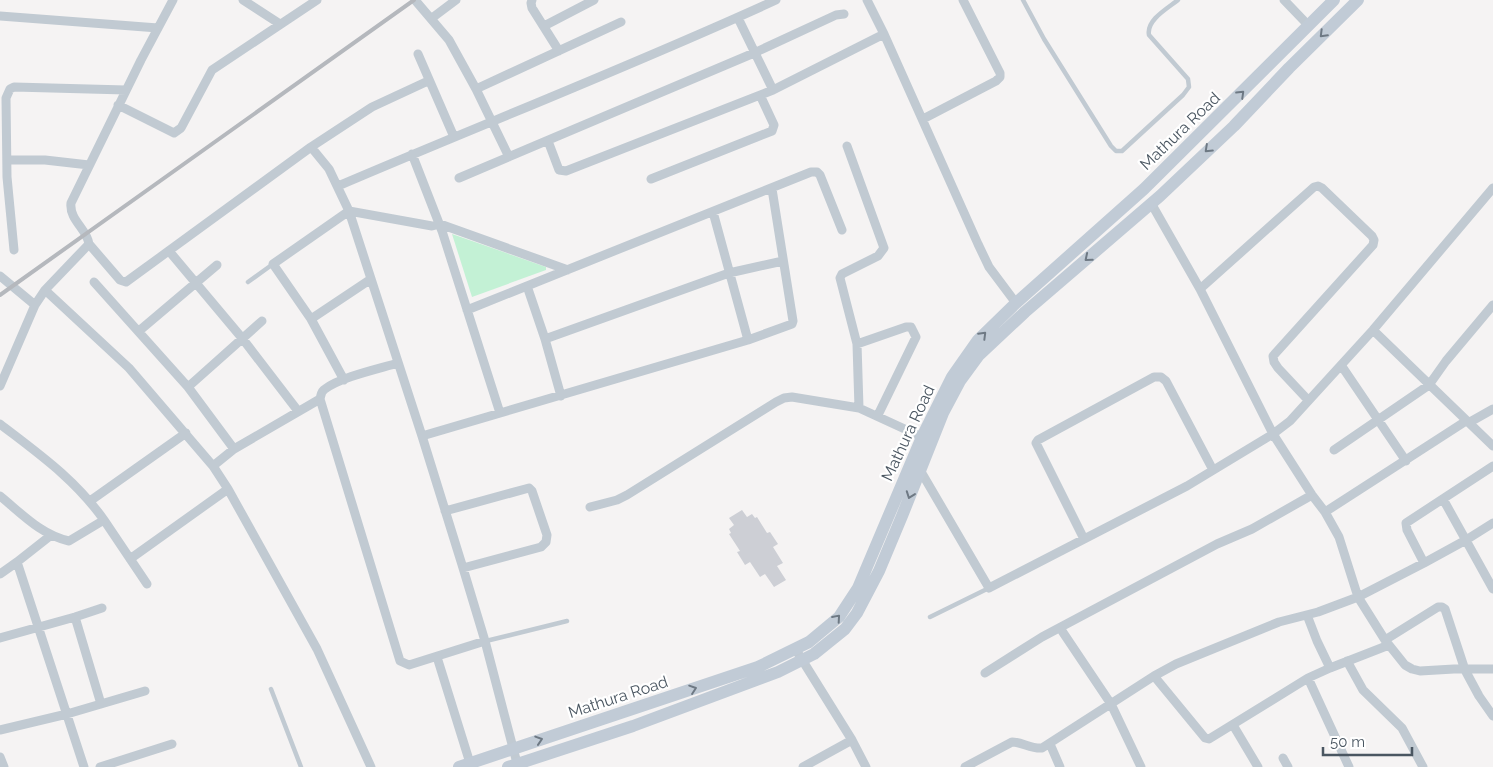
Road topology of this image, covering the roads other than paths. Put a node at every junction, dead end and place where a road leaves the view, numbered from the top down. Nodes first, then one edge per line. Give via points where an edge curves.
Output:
1 (173, 0) edge
2 (243, 0) edge
3 (317, 0) edge
4 (415, 0) edge
5 (456, 0) edge
6 (532, 0) edge
7 (594, 0) edge
8 (776, 0) edge
9 (867, 0) edge
10 (963, 0) edge
11 (1031, 0) edge
12 (1178, 0) edge
13 (1284, 0) edge
14 (1334, 0) edge
15 (1358, 0) edge
16 (1024, 2) edge
17 (844, 14) dead end
18 (0, 16) edge
19 (432, 18) junction
20 (738, 18) junction
21 (621, 22) dead end
22 (280, 24) junction
23 (544, 26) junction
24 (1309, 26) junction
25 (158, 28) junction
26 (884, 34) junction
27 (559, 51) junction
28 (754, 53) junction
29 (418, 54) dead end
30 (428, 81) junction
31 (476, 89) junction
32 (126, 90) junction
33 (773, 90) junction
34 (760, 95) junction
35 (118, 105) junction
36 (922, 119) junction
37 (492, 121) junction
38 (454, 137) junction
39 (548, 141) junction
40 (847, 146) dead end
41 (311, 147) junction
42 (412, 154) junction
43 (509, 157) junction
44 (7, 160) junction
45 (89, 165) junction
46 (458, 178) dead end
47 (651, 179) dead end
48 (338, 186) junction
49 (1493, 188) edge
50 (772, 189) junction
51 (1152, 203) junction
52 (348, 212) junction
53 (713, 212) junction
54 (440, 224) junction
55 (842, 230) dead end
56 (89, 244) junction
57 (14, 250) dead end
58 (169, 251) junction
59 (784, 261) junction
60 (273, 264) junction
61 (217, 265) dead end
62 (568, 270) junction
63 (730, 273) junction
64 (0, 276) edge
65 (370, 279) junction
66 (94, 282) dead end
67 (196, 282) junction
68 (248, 282) dead end
69 (527, 286) junction
70 (1200, 289) junction
71 (45, 290) junction
72 (1016, 303) junction
73 (35, 305) junction
74 (1493, 305) edge
75 (467, 310) junction
76 (311, 319) junction
77 (262, 322) dead end
78 (1373, 330) junction
79 (138, 331) junction
80 (242, 338) junction
81 (546, 339) junction
82 (748, 340) junction
83 (856, 344) junction
84 (398, 364) junction
85 (1341, 365) junction
86 (344, 380) junction
87 (1429, 385) junction
88 (0, 386) edge
89 (188, 387) junction
90 (561, 396) junction
91 (320, 399) junction
92 (1308, 400) junction
93 (859, 408) junction
94 (1493, 410) edge
95 (298, 412) junction
96 (500, 414) junction
97 (878, 415) junction
98 (1378, 420) junction
99 (1466, 421) junction
100 (0, 424) edge
101 (186, 433) junction
102 (1273, 434) junction
103 (422, 436) junction
104 (922, 437) junction
105 (1493, 446) edge
106 (234, 449) junction
107 (1334, 450) dead end
108 (1406, 461) junction
109 (212, 466) junction
110 (1493, 466) edge
111 (920, 470) junction
112 (1213, 470) junction
113 (228, 489) junction
114 (1312, 495) junction
115 (0, 496) edge
116 (1443, 499) junction
117 (90, 501) junction
118 (590, 506) dead end
119 (445, 511) junction
120 (1325, 512) junction
121 (104, 520) junction
122 (1493, 523) edge
123 (50, 536) junction
124 (1084, 539) junction
125 (1466, 540) junction
126 (130, 560) junction
127 (17, 562) junction
128 (1424, 563) junction
129 (463, 568) junction
130 (0, 574) edge
131 (148, 584) dead end
132 (989, 588) junction
133 (1493, 589) edge
134 (1358, 596) junction
135 (102, 608) dead end
136 (1308, 615) junction
137 (75, 617) junction
138 (930, 618) dead end
139 (567, 621) dead end
140 (38, 627) junction
141 (1060, 628) junction
142 (0, 638) edge
143 (485, 641) junction
144 (1387, 642) junction
145 (799, 655) junction
146 (437, 656) junction
147 (1347, 661) junction
148 (1330, 668) junction
149 (1493, 669) edge
150 (1465, 670) junction
151 (985, 674) dead end
152 (1154, 676) junction
153 (1308, 678) junction
154 (271, 689) dead end
155 (145, 692) dead end
156 (101, 704) junction
157 (1112, 704) junction
158 (67, 714) junction
159 (1493, 716) edge
160 (1233, 725) junction
161 (0, 730) edge
162 (852, 740) junction
163 (172, 744) dead end
164 (1050, 744) junction
165 (513, 748) junction
166 (0, 756) edge
167 (1283, 758) dead end
168 (464, 765) edge
169 (514, 766) edge
170 (4, 767) edge
171 (84, 767) edge
172 (100, 767) edge
173 (301, 767) edge
174 (371, 767) edge
175 (803, 767) edge
176 (866, 767) edge
177 (965, 767) edge
178 (1060, 767) edge
179 (1141, 767) edge
180 (1258, 767) edge
181 (1288, 767) edge
182 (1349, 767) edge
183 (1423, 767) edge

1 - 25 street
2 - 22 street
3 - 22 street
4 - 19 street
5 - 19 street
6 - 23 street via 532,8
7 - 23 street
8 - 20 street
9 - 26 street
10 - 36 street via 1000,77
11 - 16 lane
12 - 16 lane via 1148,29 1149,35 1188,79 1189,87 1122,151 1111,146
13 - 24 street
14 - 24 main road, Mathura Road
15 -> 51 main road, Mathura Road via 1234,126
17 - 28 street
18 - 25 street
19 - 31 street via 449,40
20 - 28 street
20 - 37 street
21 - 27 street
22 - 35 street via 212,70 176,133
23 - 27 street
72 -> 24 main road, Mathura Road via 1144,189
25 - 32 street
26 - 33 street
26 - 36 street
27 - 31 street
28 - 33 street
28 - 39 street
29 - 30 street
30 - 38 street
30 - 41 street via 372,107
31 - 37 street
32 - 35 street
32 - 44 street via 10,89 6,98
33 - 34 street
34 - 39 street via 566,170 559,170
34 - 47 street via 774,125 772,131
35 - 45 street
36 - 72 street via 982,252
37 - 38 street
37 - 43 street
38 - 42 street
39 - 43 street
40 - 83 street via 884,248 878,256 840,278
41 - 48 street
41 - 58 street
42 - 48 street
42 - 54 street
43 - 46 street
44 - 45 street
44 - 57 street
45 - 56 street via 70,210
48 - 52 street
49 - 78 street
50 - 53 street
50 - 55 street via 817,172
50 - 59 street
51 - 70 street
51 -> 111 main road, Mathura Road via 979,355 943,413
52 - 54 street via 432,226
52 - 60 street
52 - 65 street
53 - 62 street
53 - 63 street
54 - 62 street
54 - 75 street
56 - 58 street via 120,280 126,282
56 - 71 street
58 - 67 street
59 - 63 street
59 - 82 street via 792,324
60 - 68 lane
60 - 76 street
61 - 67 street
62 - 69 street
63 - 81 street
63 - 82 street
64 - 73 street
65 - 76 street
65 - 84 street
66 - 79 street
67 - 79 street
67 - 80 street
69 - 75 street
69 - 81 street
70 - 92 street via 1314,187 1322,188 1372,236 1372,245 1273,356 1278,368
70 - 102 street
71 - 73 street
71 - 101 street via 129,368
104 -> 72 main road, Mathura Road via 952,377 972,348
73 - 88 street
74 - 87 street
75 - 96 street
76 - 86 street
77 - 80 street
78 - 85 street
78 - 87 street
79 - 89 street
80 - 89 street
80 - 95 street
81 - 90 street
82 - 90 street
83 - 93 street
83 - 97 street via 906,327 911,327 916,337
84 - 86 street
84 - 103 street
85 - 92 street
85 - 98 street
86 - 91 street via 324,389
87 - 98 street
87 - 99 street
89 - 106 street
90 - 96 street
91 - 95 street
91 - 146 street via 400,661 409,666
92 - 102 street via 1290,421
93 - 97 street
93 - 118 street via 784,398 627,495
94 - 99 street
95 - 106 street
96 - 103 street
97 - 104 street
98 - 107 street
98 - 108 street
99 - 105 street
99 - 108 street
100 - 117 street via 60,470
101 - 109 street
101 - 117 street
102 - 112 street
102 - 114 street
103 - 119 street
145 -> 104 main road, Mathura Road via 839,616 858,588
106 - 109 street
108 - 120 street
109 - 113 street
110 - 116 street
111 - 132 street
111 -> 145 main road, Mathura Road via 879,571 857,613 845,630 814,654
112 - 124 street
112 - 124 street via 1166,381 1154,377 1036,443
113 - 126 street
113 - 174 street via 317,649
114 - 120 street
114 - 141 street
115 - 123 street
116 - 125 street
116 - 128 street via 1406,523
117 - 121 street
119 - 129 street
119 - 129 street via 529,488 547,536 541,547
120 - 134 street via 1339,537
121 - 123 street via 68,542
121 - 126 street
122 - 125 street
123 - 127 street
124 - 132 street
125 - 128 street
125 - 133 street
126 - 131 street
127 - 130 street
127 - 140 street
128 - 134 street
129 - 143 street
132 - 138 lane
134 - 136 street
134 - 144 street
135 - 137 street
136 - 148 street
136 - 152 street via 1280,622 1180,662
137 - 140 street
137 - 156 street
139 - 143 lane
140 - 142 street
140 - 158 street
141 - 151 street
141 - 157 street
143 - 146 street
143 - 165 street
144 - 147 street
144 - 150 street via 1412,669
144 - 150 street via 1442,607
145 - 162 street
165 -> 145 main road, Mathura Road
145 - 169 main road, Mathura Road via 723,694
146 - 168 street
147 - 148 street
147 - 183 street via 1363,690 1402,728
148 - 153 street
149 - 150 street
150 - 159 street
152 - 157 street
152 - 160 street via 1207,739
153 - 160 street
153 - 182 street
154 - 173 lane
155 - 156 street
156 - 158 street
157 - 164 street
157 - 179 street
158 - 161 street
158 - 171 street
160 - 180 street
162 - 175 street
162 - 176 street
163 - 172 street
164 - 177 street via 1036,748 1012,742
164 - 178 street
165 - 168 main road, Mathura Road
165 - 169 street
166 - 170 street
167 - 181 street

